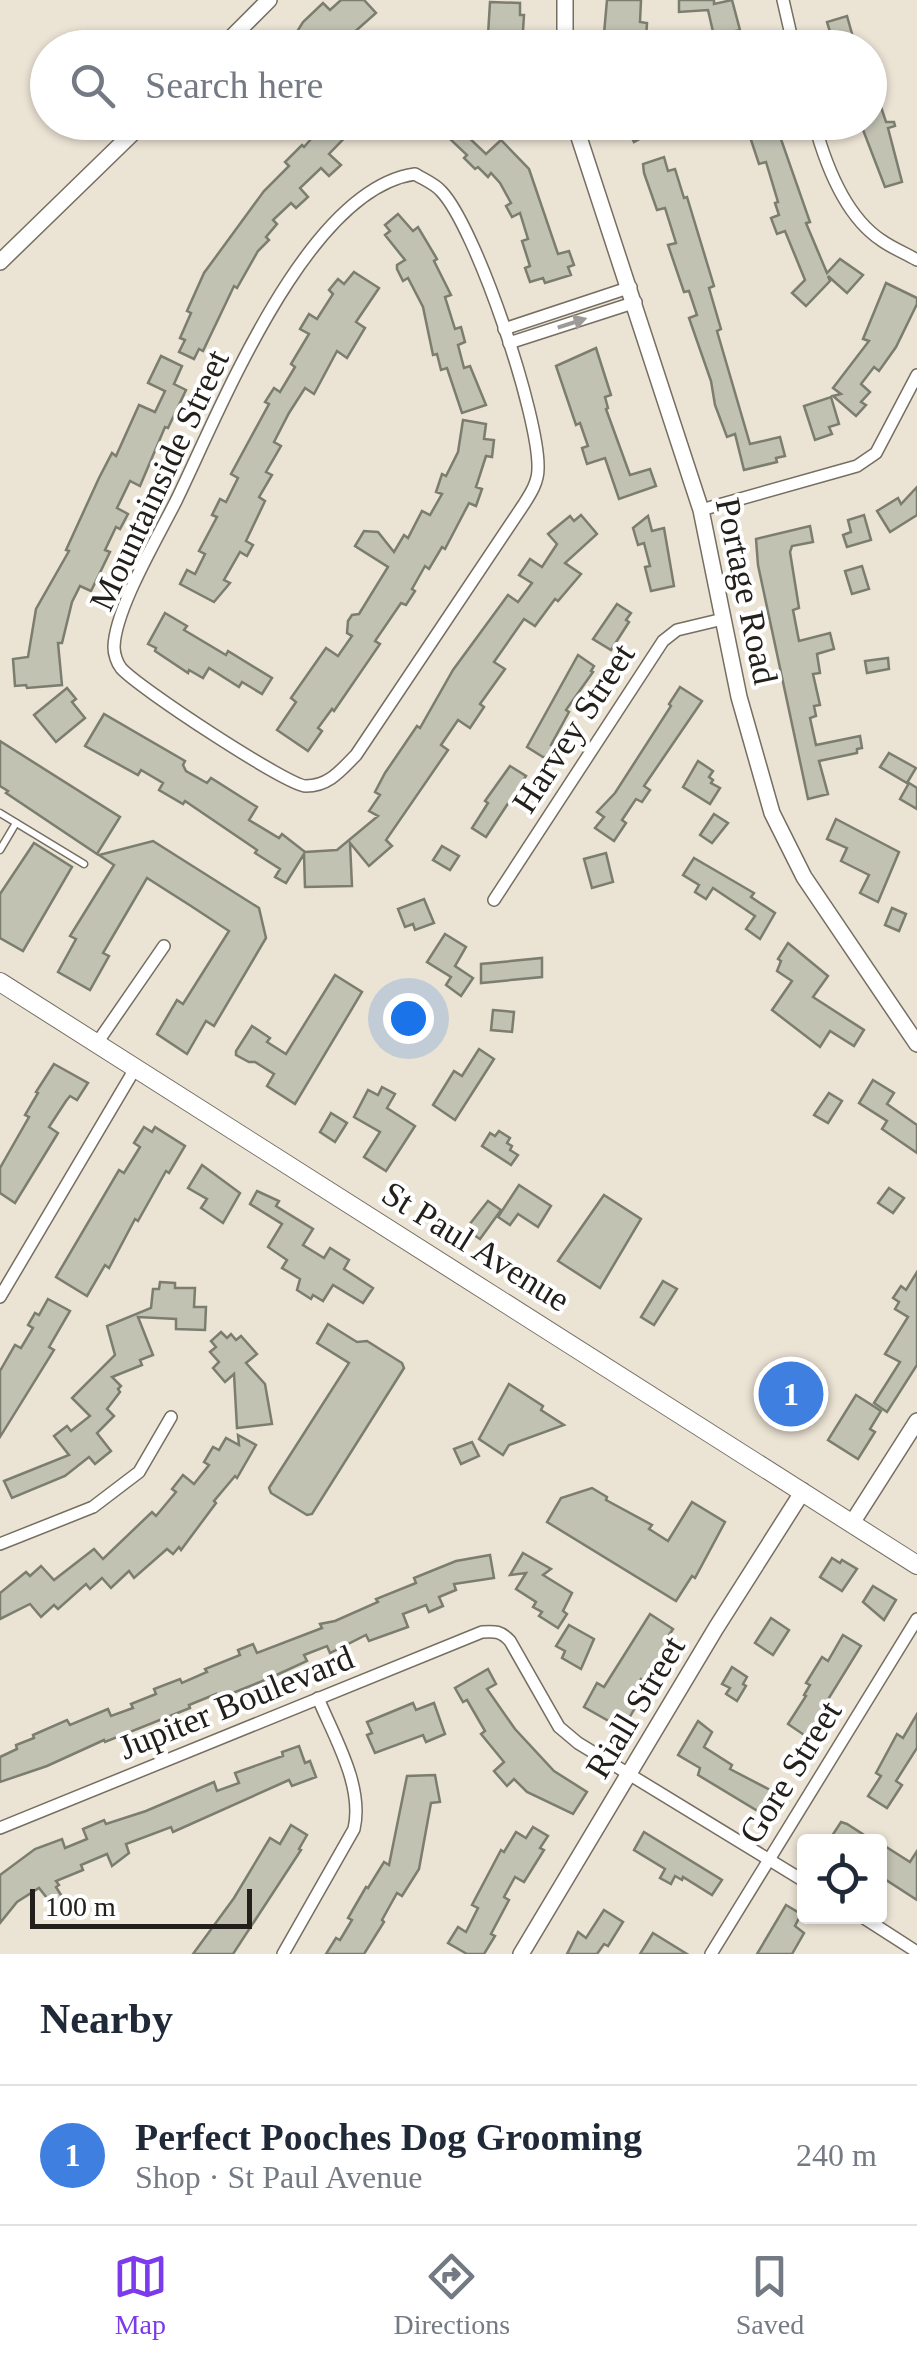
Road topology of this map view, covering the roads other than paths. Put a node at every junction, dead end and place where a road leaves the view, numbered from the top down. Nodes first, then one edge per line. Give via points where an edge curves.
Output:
1 (269, 0) edge
2 (565, 0) edge
3 (783, 0) edge
4 (239, 30) edge
5 (565, 30) edge
6 (790, 30) edge
7 (125, 140) edge
8 (580, 140) edge
9 (819, 140) edge
10 (917, 260) edge
11 (0, 262) edge
12 (633, 294) junction
13 (504, 329) junction
14 (509, 342) junction
15 (917, 375) edge
16 (701, 510) junction
17 (723, 618) junction
18 (0, 813) edge
19 (16, 823) junction
20 (0, 850) edge
21 (84, 864) dead end
22 (494, 900) dead end
23 (164, 946) dead end
24 (0, 982) edge
25 (98, 1042) junction
26 (917, 1044) edge
27 (136, 1067) junction
28 (0, 1298) edge
29 (171, 1417) dead end
30 (917, 1420) edge
31 (803, 1491) junction
32 (852, 1522) junction
33 (0, 1544) edge
34 (917, 1565) edge
35 (917, 1619) edge
36 (318, 1698) junction
37 (630, 1775) junction
38 (0, 1828) edge
39 (769, 1858) junction
40 (797, 1876) edge
41 (873, 1924) edge
42 (917, 1952) edge
43 (283, 1954) edge
44 (521, 1954) edge
45 (710, 1954) edge

1 - 4 street
2 - 5 street
3 - 6 street
7 - 11 street
8 - 12 street, Portage Road
9 - 10 street via 849,206 878,239
12 - 13 street
14 -> 12 street
12 - 16 street, Portage Road
13 - 14 street, Mountainside Street
13 - 14 street, Mountainside Street via 473,244 441,191 415,174 370,190 318,241 274,300 120,619 114,645 120,668 276,774 302,787 328,782 356,755 534,488 536,442
15 - 16 street via 876,453 856,466
16 - 17 street, Portage Road
17 - 22 street, Harvey Street via 677,630 663,641
17 - 26 street, Portage Road via 750,746 772,813 804,877
18 - 19 lane
19 - 20 lane
19 - 21 lane
23 - 25 street
24 - 25 main road, St Paul Avenue
25 - 27 main road, St Paul Avenue
27 - 28 street
27 - 31 main road, St Paul Avenue
29 - 33 street via 139,1472 92,1508
30 - 32 street
31 - 32 main road, St Paul Avenue
31 - 37 street, Riall Street
32 - 34 main road, St Paul Avenue
35 - 39 street, Gore Street
36 - 37 street, Jupiter Boulevard via 482,1632 503,1633 558,1727
36 - 38 street, Jupiter Boulevard
36 - 43 street via 358,1814
37 - 39 street
37 - 44 street, Riall Street
39 - 40 street
39 - 45 street, Gore Street
41 - 42 street

